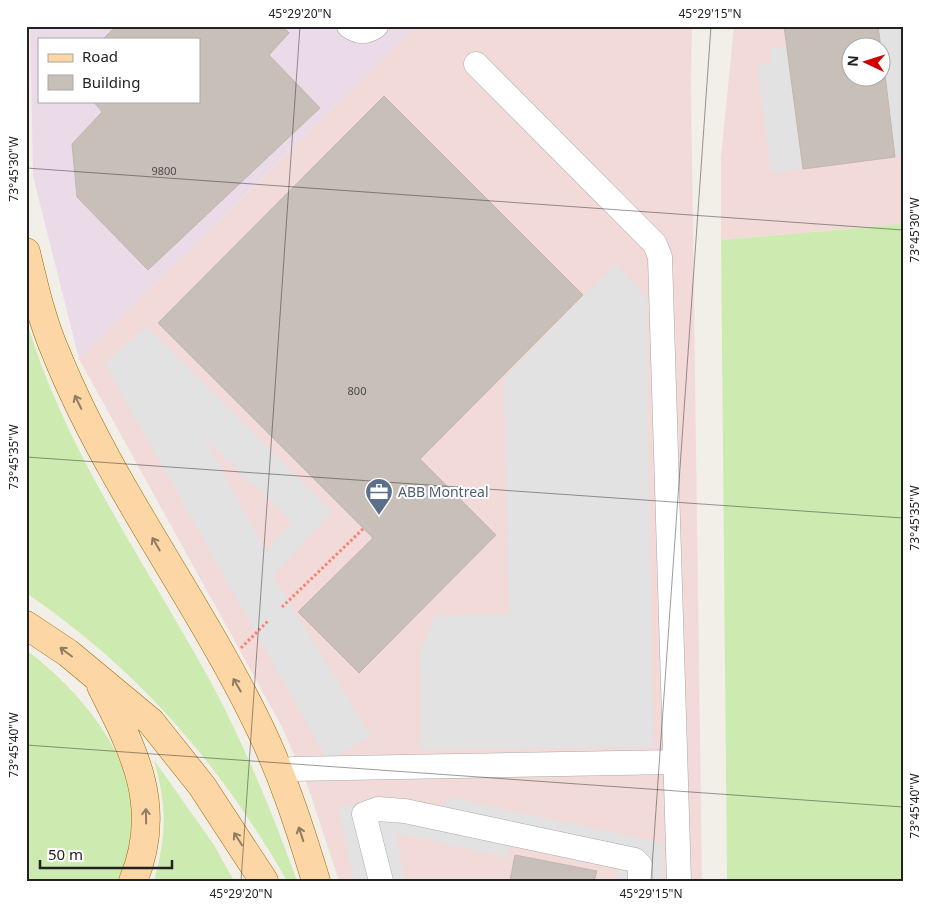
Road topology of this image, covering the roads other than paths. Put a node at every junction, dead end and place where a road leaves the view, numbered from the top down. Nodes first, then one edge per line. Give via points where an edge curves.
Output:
1 (349, 26) edge
2 (376, 26) edge
3 (476, 64) dead end
4 (26, 252) edge
5 (30, 627) edge
6 (95, 676) junction
7 (674, 762) junction
8 (280, 773) junction
9 (133, 881) edge
10 (264, 881) edge
11 (316, 881) edge
12 (381, 881) edge
13 (640, 881) edge
14 (679, 881) edge

1 - 2 lane via 357,32 366,32
3 - 7 lane via 655,244 660,257
8 -> 4 main road via 240,690 84,415 49,334
6 -> 5 main road
9 -> 6 main road via 145,839 144,788 133,752
10 -> 6 main road via 178,754 150,722
7 - 8 lane via 292,769
7 - 14 lane
11 -> 8 main road
12 - 13 lane via 364,814 378,809 405,811 635,860 640,865

